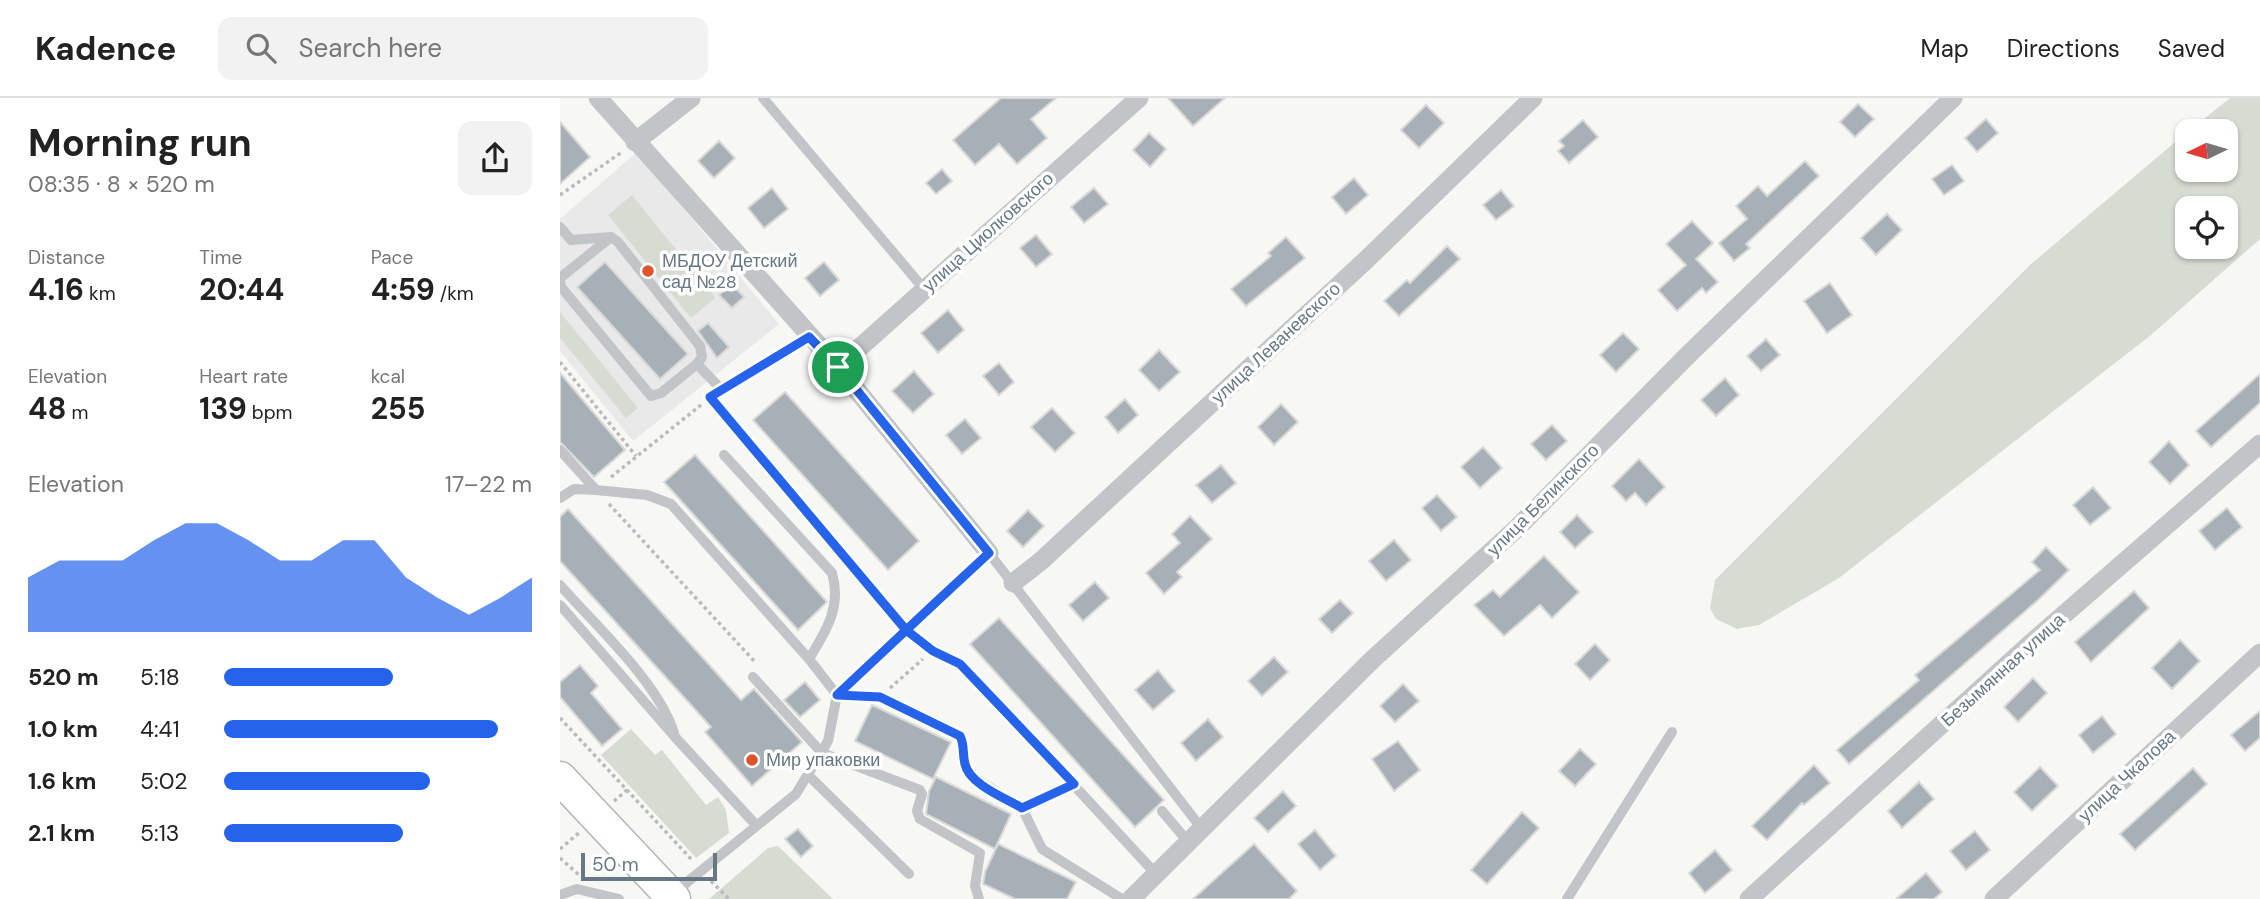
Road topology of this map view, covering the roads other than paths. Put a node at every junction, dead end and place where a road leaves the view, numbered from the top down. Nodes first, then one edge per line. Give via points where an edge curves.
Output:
1 (598, 98) edge
2 (691, 98) edge
3 (763, 98) edge
4 (1139, 98) edge
5 (1533, 98) edge
6 (1953, 98) edge
7 (635, 142) junction
8 (560, 228) edge
9 (611, 237) junction
10 (560, 280) edge
11 (924, 289) junction
12 (809, 337) junction
13 (697, 364) junction
14 (838, 367) junction
15 (721, 388) junction
16 (2260, 444) edge
17 (560, 450) edge
18 (724, 455) dead end
19 (596, 490) junction
20 (560, 498) edge
21 (989, 553) junction
22 (1013, 583) junction
23 (560, 585) edge
24 (560, 605) edge
25 (906, 630) junction
26 (2260, 653) edge
27 (809, 659) junction
28 (753, 677) dead end
29 (837, 695) junction
30 (1672, 732) dead end
31 (675, 737) junction
32 (822, 752) junction
33 (808, 775) junction
34 (560, 778) edge
35 (1162, 811) dead end
36 (756, 825) junction
37 (1195, 836) junction
38 (1154, 873) junction
39 (909, 874) dead end
40 (560, 895) edge
41 (670, 898) edge
42 (619, 899) edge
43 (979, 899) edge
44 (1122, 899) edge
45 (1131, 899) edge
46 (1567, 899) edge
47 (1749, 899) edge
48 (1994, 899) edge

1 - 7 street
2 - 7 street
3 - 11 lane
4 - 11 street, улица Циолковского
5 - 22 street, улица Леваневского via 1366,260
6 - 37 street, улица Белинского via 1517,528 1372,660
7 - 12 street
8 - 9 lane via 579,242
9 - 10 lane
9 - 13 lane via 699,346 702,357
10 - 13 lane via 561,287 651,396
11 - 14 street, улица Циолковского
12 - 14 street
12 - 15 lane
13 - 15 lane
14 - 21 street
15 - 25 lane via 710,397
16 - 47 street, Безымянная улица
17 - 19 lane
18 - 27 lane via 832,573 835,609
19 - 20 lane via 574,489
19 - 27 lane via 647,495 671,504
21 - 22 lane
21 - 25 lane
22 - 37 lane
23 - 31 lane via 654,694
24 - 31 lane
25 - 29 lane
25 - 38 lane via 973,676
26 - 48 street, улица Чкалова
27 - 29 lane
28 - 32 lane
29 - 32 lane
29 - 44 lane via 880,697 960,736 970,775 1022,808 1042,849
30 - 46 lane
31 - 36 lane
32 - 33 lane
32 - 43 lane via 920,790 920,819 980,853 975,886
33 - 36 lane via 796,794
33 - 39 lane
34 - 41 main road
35 - 37 lane
36 - 41 lane
37 - 38 street, улица Белинского
38 - 45 street, улица Белинского
40 - 42 lane via 577,889

